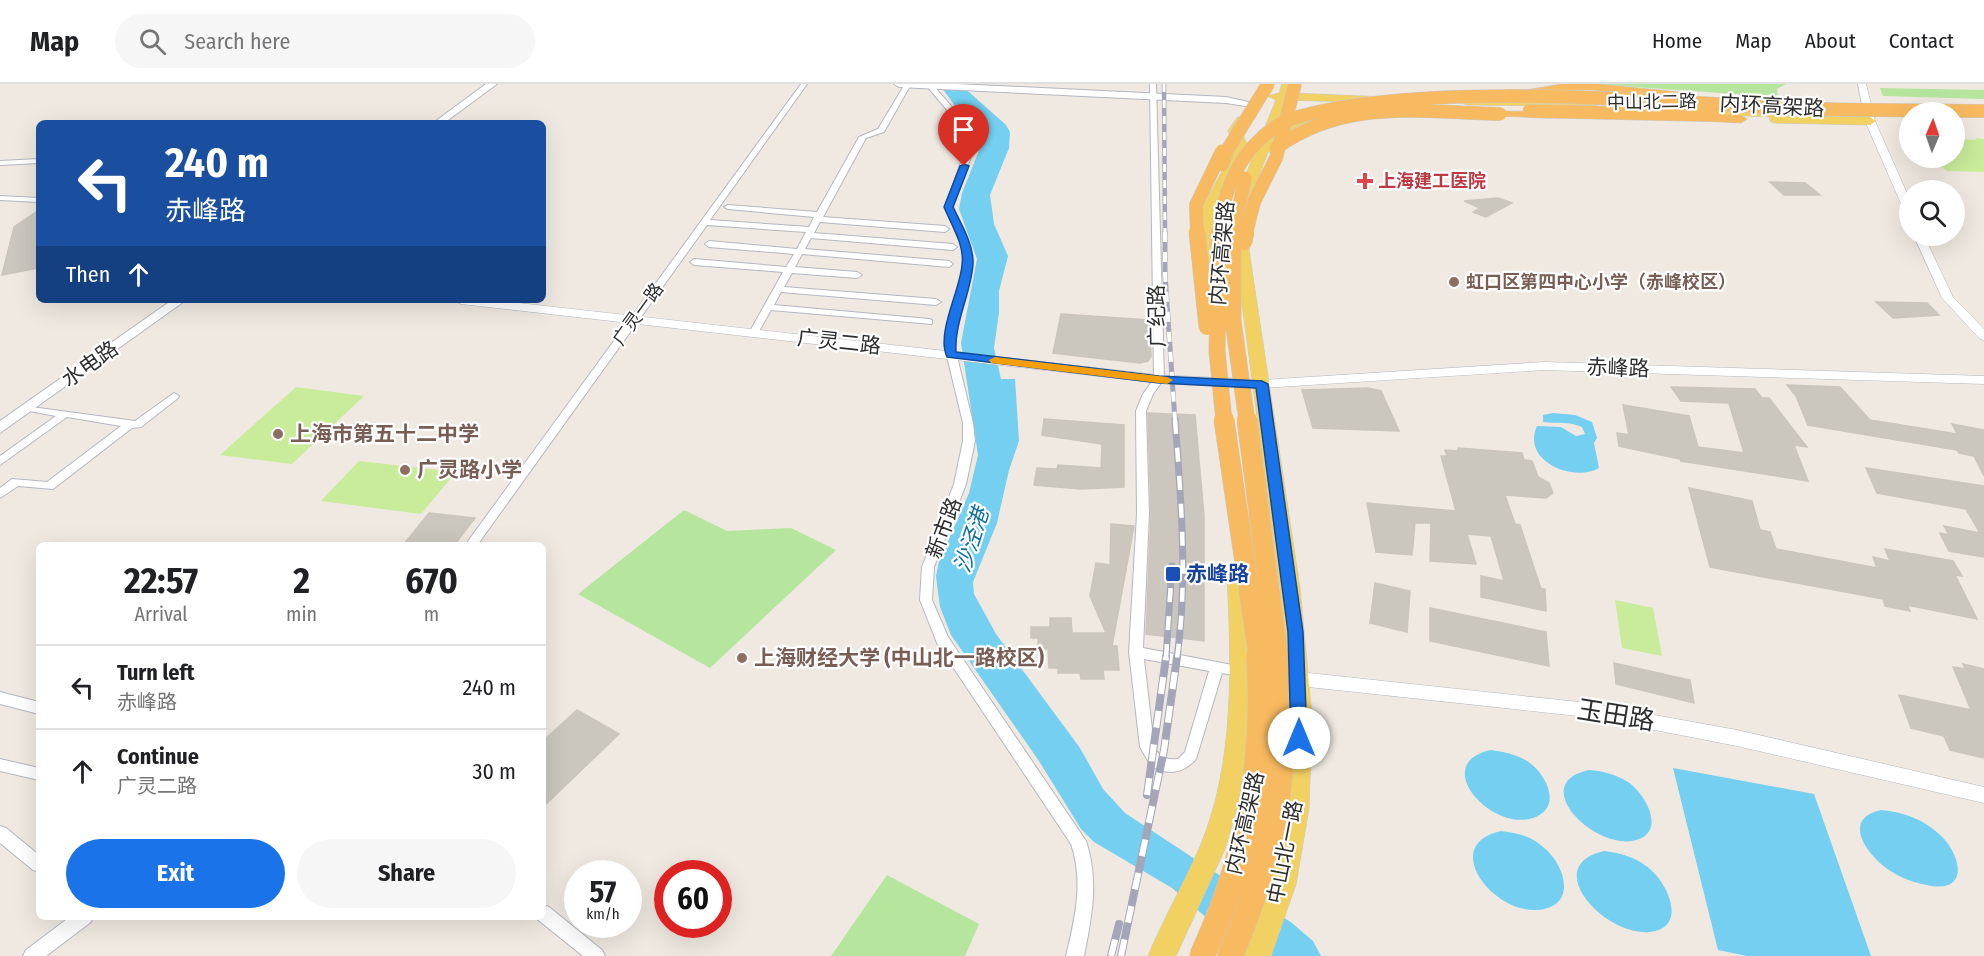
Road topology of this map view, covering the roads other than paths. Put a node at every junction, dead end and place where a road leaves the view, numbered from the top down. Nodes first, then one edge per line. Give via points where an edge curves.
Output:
1 (492, 84) edge
2 (804, 84) edge
3 (899, 84) edge
4 (1153, 84) edge
5 (1303, 84) edge
6 (1862, 84) edge
7 (908, 85) edge
8 (931, 86) edge
9 (1272, 91) edge
10 (1153, 96) junction
11 (1385, 100) junction
12 (1353, 107) junction
13 (1421, 107) junction
14 (1983, 112) edge
15 (1783, 114) junction
16 (1869, 114) junction
17 (1965, 114) edge
18 (1899, 115) edge
19 (1899, 115) edge
20 (1899, 115) edge
21 (1742, 119) junction
22 (442, 120) edge
23 (1234, 131) junction
24 (36, 161) edge
25 (0, 164) edge
26 (1899, 186) edge
27 (1244, 189) junction
28 (0, 198) edge
29 (36, 200) edge
30 (728, 207) dead end
31 (819, 217) junction
32 (704, 222) junction
33 (945, 229) dead end
34 (810, 233) junction
35 (710, 244) dead end
36 (1924, 246) edge
37 (953, 247) dead end
38 (799, 252) junction
39 (694, 262) dead end
40 (949, 264) dead end
41 (789, 270) junction
42 (857, 275) dead end
43 (779, 289) junction
44 (936, 302) dead end
45 (176, 303) edge
46 (488, 303) edge
47 (769, 307) junction
48 (634, 319) junction
49 (929, 322) dead end
50 (754, 333) junction
51 (1984, 336) edge
52 (1217, 355) junction
53 (956, 356) junction
54 (1159, 379) junction
55 (1984, 380) edge
56 (1216, 383) junction
57 (1262, 384) junction
58 (174, 396) dead end
59 (1222, 406) junction
60 (28, 408) junction
61 (65, 414) junction
62 (130, 424) junction
63 (0, 428) edge
64 (0, 461) edge
65 (0, 479) edge
66 (16, 482) junction
67 (0, 494) edge
68 (473, 542) edge
69 (1278, 646) junction
70 (1136, 652) junction
71 (1217, 667) junction
72 (1243, 672) junction
73 (1299, 680) junction
74 (0, 698) edge
75 (36, 707) edge
76 (0, 765) edge
77 (36, 773) edge
78 (1984, 795) edge
79 (0, 833) edge
80 (36, 863) edge
81 (546, 915) edge
82 (80, 920) edge
83 (32, 956) edge
84 (596, 956) edge
85 (1075, 956) edge
86 (1162, 956) edge
87 (1202, 956) edge
88 (1230, 956) edge
89 (1257, 956) edge

1 - 22 main road
2 - 32 street, 广灵一路
3 - 7 main road
4 - 10 street, 广纪路
5 - 9 main road via 1300,90
6 - 16 street
7 - 8 main road
7 - 31 street via 881,130 863,137
8 - 10 main road
8 - 53 street, 新市路 via 974,137 948,207 966,247 968,264 950,339
9 - 10 main road via 1226,100
9 - 11 main road, 中山北二路
9 - 12 main road, 中山北二路
9 - 23 main road
9 - 27 main road, 中山北一路
9 - 52 highway, bridge via 1228,149 1212,188 1204,222 1209,325
9 - 69 highway, bridge via 1276,158 1254,202 1238,268 1265,486
10 - 54 street, 广纪路
11 - 14 highway, bridge via 1489,99 1578,87
11 - 16 main road, 中山北二路 via 1563,103 1683,99
12 - 13 main road, 中山北二路
12 - 27 main road via 1312,120 1285,134 1276,143 1260,176
13 - 15 main road, 中山北二路
13 - 20 highway, bridge
14 - 16 main road, 中山北二路
14 - 17 main road
14 - 52 highway, 内环高架路, bridge via 1755,106 1475,84 1417,87 1329,104 1284,123 1261,138 1241,159 1230,182 1222,213 1217,267
15 - 16 main road, 中山北二路
15 - 21 main road
16 - 18 main road, 中山北二路
16 - 21 main road, 中山北二路
16 - 26 street
19 - 27 highway, 内环高架路, bridge via 1755,111 1521,89 1422,91 1340,106 1296,124 1258,152
21 - 27 highway, bridge via 1361,113 1325,120 1294,135 1272,151
23 - 56 main road via 1242,146 1208,210 1203,259
23 - 59 highway, bridge via 1196,205 1194,228 1215,381
24 - 25 street
27 - 57 main road, 中山北一路 via 1242,251
27 - 69 highway, 内环高架路, bridge via 1233,232 1233,321
28 - 29 street
30 - 31 street
31 - 33 street
31 - 34 street
32 - 34 street
32 - 48 street, 广灵一路
34 - 37 street
34 - 38 street
35 - 38 street
36 - 51 street via 1948,298
38 - 40 street
38 - 41 street
39 - 41 street
41 - 42 street
41 - 43 street
43 - 44 street
43 - 47 street
45 - 60 main road, 水电路
46 - 48 street, 广灵二路
47 - 49 street
47 - 50 street
48 - 50 street, 广灵二路
48 - 68 street, 广灵一路
50 - 53 street, 广灵二路
52 - 59 highway, 内环高架路, bridge
53 - 54 street, 广灵二路
53 - 85 street, 新市路 via 969,441 960,484 928,567 926,600 942,639 1078,841 1088,890
54 - 56 street, 广灵二路
54 - 70 street via 1141,411 1143,514
55 - 57 street, 赤峰路 via 1544,366
56 - 57 street, 赤峰路
56 - 72 main road via 1240,596
57 - 73 main road, 中山北一路
58 - 62 street via 137,425
59 - 87 highway, 内环高架路, bridge via 1258,644 1261,755 1246,836 1221,919
60 - 61 street
60 - 63 main road, 水电路
61 - 62 street
61 - 64 street
62 - 66 street via 49,486
65 - 66 street
66 - 67 street
69 - 88 highway, 内环高架路, bridge via 1280,770 1251,908
70 - 71 street
70 - 71 street via 1148,747 1154,760 1167,766 1183,765 1191,755
71 - 72 street
72 - 73 street, 玉田路
72 - 86 main road via 1232,784 1212,849
73 - 78 street, 玉田路 via 1499,699 1620,716 1724,735
73 - 89 main road, 中山北一路 via 1296,808 1283,884
74 - 75 street
76 - 77 street
79 - 80 street
81 - 84 street
82 - 83 street

